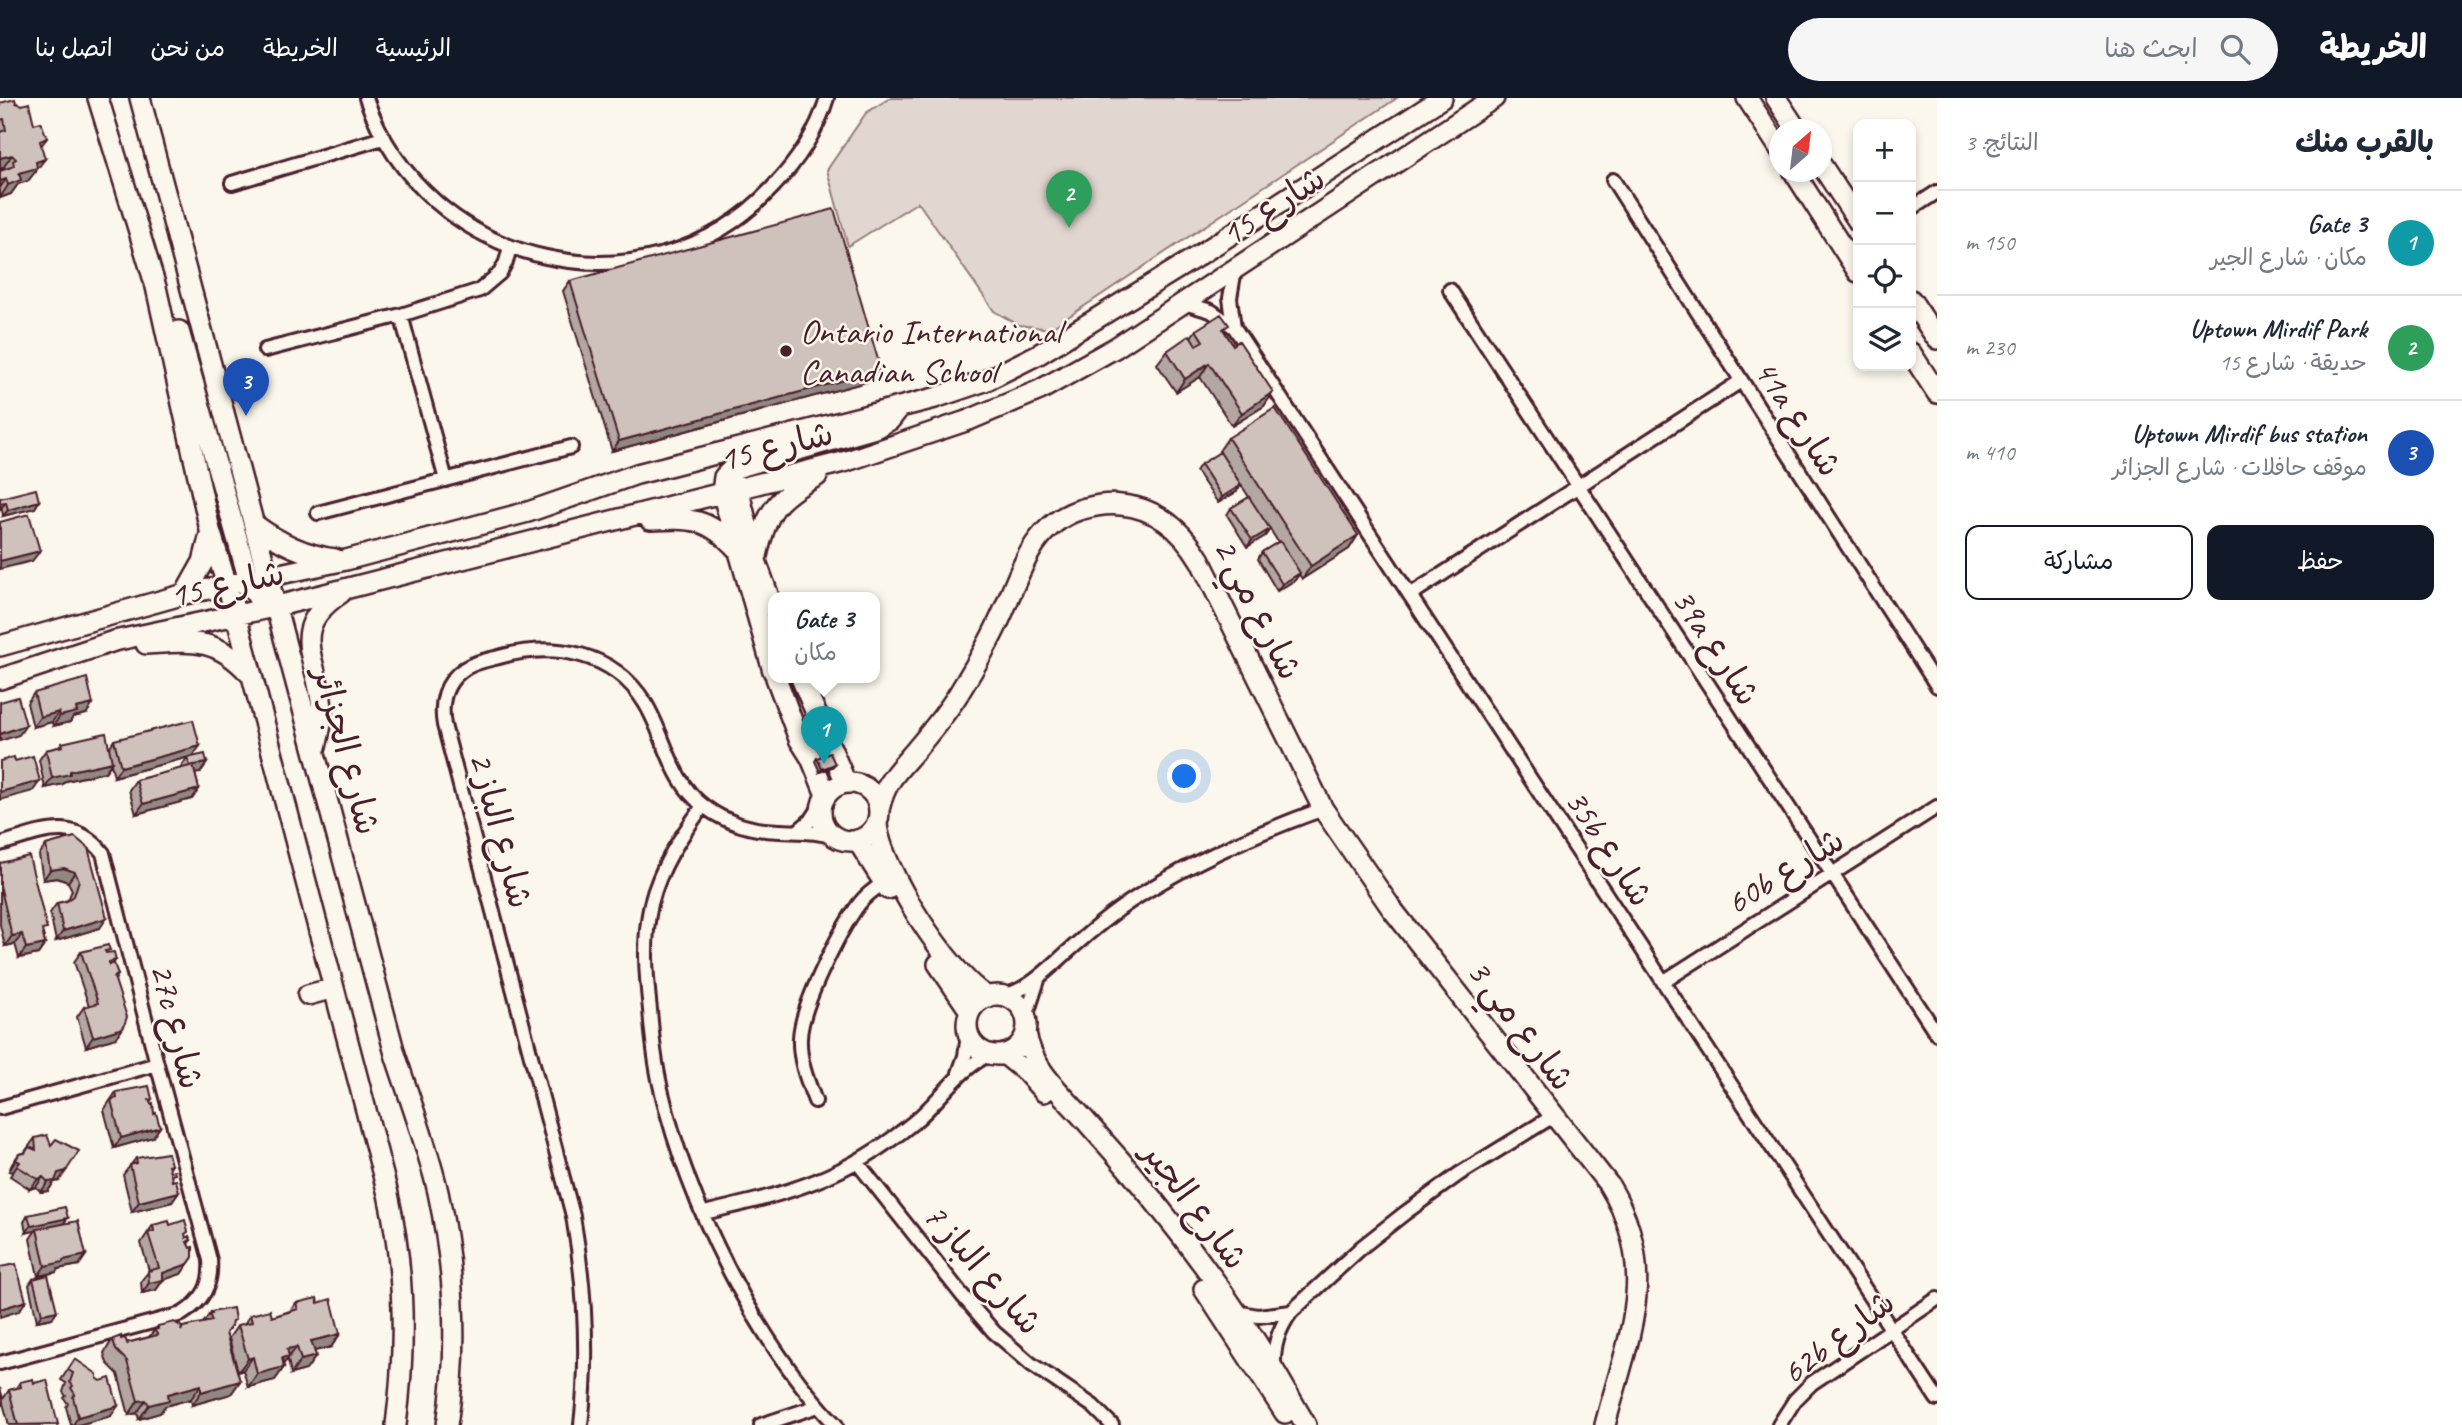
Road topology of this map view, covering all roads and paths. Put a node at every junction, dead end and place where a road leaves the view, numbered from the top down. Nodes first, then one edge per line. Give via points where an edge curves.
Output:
1 (98, 98) edge
2 (140, 98) edge
3 (366, 98) edge
4 (827, 98) edge
5 (1442, 98) edge
6 (1494, 98) edge
7 (1747, 98) edge
8 (1776, 98) edge
9 (1790, 119) edge
10 (1769, 132) edge
11 (383, 138) junction
12 (1613, 180) dead end
13 (1832, 181) edge
14 (1800, 182) edge
15 (232, 183) dead end
16 (1937, 192) edge
17 (1916, 206) edge
18 (1853, 213) edge
19 (510, 247) junction
20 (1193, 259) junction
21 (1853, 264) edge
22 (1236, 269) junction
23 (1211, 285) junction
24 (156, 287) junction
25 (1450, 290) dead end
26 (1184, 303) junction
27 (1916, 308) edge
28 (401, 315) junction
29 (1234, 327) junction
30 (1937, 339) edge
31 (265, 350) dead end
32 (1916, 361) edge
33 (1741, 381) junction
34 (1937, 393) edge
35 (900, 407) junction
36 (571, 447) dead end
37 (701, 460) junction
38 (847, 461) junction
39 (446, 480) junction
40 (729, 484) junction
41 (1577, 487) junction
42 (318, 513) dead end
43 (628, 517) junction
44 (254, 524) junction
45 (210, 530) junction
46 (747, 556) junction
47 (346, 560) junction
48 (258, 580) junction
49 (227, 586) junction
50 (348, 588) junction
51 (185, 594) junction
52 (1410, 595) junction
53 (768, 598) edge
54 (274, 607) junction
55 (236, 615) junction
56 (114, 641) junction
57 (0, 646) edge
58 (768, 649) edge
59 (251, 675) junction
60 (0, 679) edge
61 (778, 683) edge
62 (803, 683) edge
63 (1937, 686) edge
64 (825, 734) junction
65 (799, 739) junction
66 (315, 751) junction
67 (892, 775) junction
68 (852, 784) junction
69 (823, 800) junction
70 (703, 806) junction
71 (1937, 807) edge
72 (1323, 809) junction
73 (878, 816) junction
74 (798, 831) junction
75 (847, 839) junction
76 (0, 844) edge
77 (1833, 874) junction
78 (884, 883) junction
79 (1040, 977) junction
80 (1663, 982) junction
81 (334, 988) junction
82 (308, 995) dead end
83 (995, 996) junction
84 (970, 1011) junction
85 (1026, 1024) junction
86 (968, 1034) junction
87 (1937, 1034) edge
88 (997, 1054) junction
89 (157, 1064) junction
90 (957, 1077) junction
91 (815, 1101) dead end
92 (0, 1108) edge
93 (1555, 1115) junction
94 (857, 1162) junction
95 (704, 1213) junction
96 (1937, 1299) edge
97 (1236, 1312) junction
98 (1291, 1312) junction
99 (1891, 1329) junction
100 (0, 1363) edge
101 (1273, 1369) junction
102 (1937, 1399) edge
103 (818, 1406) junction
104 (396, 1425) edge
105 (447, 1425) edge
106 (581, 1425) edge
107 (761, 1425) edge
108 (836, 1425) edge
109 (1112, 1425) edge
110 (1292, 1425) edge
111 (1306, 1425) edge
112 (1605, 1425) edge
113 (1779, 1425) edge

1 - 24 street, شارع الجزائر
2 - 44 street, شارع الجزائر
3 - 11 street
4 - 19 street via 808,141 787,172 741,216 697,242 623,262 547,258
5 - 20 street, شارع 15
6 - 22 street, شارع 15
7 - 10 street
8 - 9 street
11 - 15 street
11 - 19 street via 402,167 450,215
12 - 33 street, 41a شارع
13 - 18 street
14 - 21 street
16 - 17 street
19 - 28 street via 500,273 481,290
20 - 23 street
20 - 35 street, شارع 15 via 1009,369 960,390
22 - 23 street, شارع 15
22 - 29 street, 35b شارع via 1230,298
23 - 26 street, شارع 15
24 - 45 street, شارع الجزائر
24 - 48 street via 178,328
25 - 41 street, 39a شارع
26 - 29 street, 35b شارع via 1211,311
26 - 38 street, شارع 15 via 1040,390 970,420
27 - 30 street
28 - 31 street
28 - 39 street
29 - 52 street, 35b شارع
32 - 34 street
33 - 41 street
33 - 63 street, 41a شارع
35 - 37 street, شارع 15
35 - 40 street via 890,420 875,428 732,469
36 - 39 street
37 - 40 street via 718,466
37 - 47 street, شارع 15 via 637,474 550,506
38 - 40 street, شارع 15
38 - 46 street via 779,500
39 - 42 street
40 - 43 street, شارع 15
40 - 46 street
41 - 52 street
41 - 77 street, 39a شارع
43 - 46 street via 695,520 723,534
43 - 50 street, شارع 15
44 - 47 street via 296,549
44 - 48 street, شارع الجزائر
45 - 49 street, شارع الجزائر
45 - 51 street via 203,562
46 - 53 street
46 - 58 street
47 - 48 street, شارع 15
48 - 49 street, شارع 15
48 - 54 street, شارع الجزائر
49 - 51 street, شارع 15
49 - 55 street, شارع الجزائر
50 - 54 street, شارع 15
50 - 66 street via 319,610 308,635 322,710
51 - 57 street, شارع 15
52 - 80 street, 35b شارع
54 - 55 street, شارع 15
54 - 66 street, شارع الجزائر
55 - 56 street, شارع 15
55 - 59 street, شارع الجزائر
56 - 59 street via 202,643 223,650
56 - 60 street, شارع 15
59 - 81 street, شارع الجزائر
61 - 65 street
62 - 64 street
64 - 65 street via 815,740
64 - 68 street via 839,752
65 - 69 street via 813,762
66 - 105 street, شارع الجزائر via 395,1054 440,1202 453,1313
67 - 68 street
67 - 72 street, شارع مي 2 via 958,695 1039,536 1072,513 1112,504 1164,520 1191,545
67 - 73 street, شارع مي 2
68 - 69 street via 835,787
68 - 73 street via 874,797
69 - 74 street
69 - 75 street via 823,824
70 - 74 street, شارع الباز 2 via 748,827
70 - 95 street via 659,880 645,947 660,1087
70 - 106 street, شارع الباز 2 via 672,766 644,700 623,678 597,661 568,652 532,649 471,665 448,685 442,705 444,725 573,1216 586,1340
71 - 77 street, 60b شارع
72 - 79 street via 1244,839 1150,889 1111,915
72 - 93 street, شارع مي 3 via 1386,902
73 - 75 street via 869,834
73 - 83 street via 882,852 910,902 965,980
74 - 75 street, شارع الباز 2
75 - 78 street
76 - 89 street, 27c شارع via 67,829 94,841 103,853
77 - 80 street, 60b شارع
77 - 87 street, 39a شارع
78 - 84 street
78 - 91 street via 866,896 852,915 806,1005 800,1054
79 - 83 street via 1023,989
79 - 85 street
80 - 99 street, 35b شارع
81 - 82 street
81 - 104 street, شارع الجزائر via 397,1239 404,1329
83 - 84 street
83 - 85 street via 1017,1003
84 - 86 street
85 - 88 street via 1016,1048
85 - 97 street, شارع الجير via 1030,1052 1041,1070 1139,1181
86 - 88 street via 977,1047
86 - 90 street
88 - 90 street via 972,1063
88 - 110 street, شارع الجير via 1033,1079 1148,1213 1205,1290
89 - 92 street
89 - 100 street, 27c شارع via 211,1260 202,1297 182,1314
90 - 94 street via 916,1120
93 - 98 street, شارع مي 3 via 1405,1213
93 - 112 street via 1619,1202 1637,1256 1634,1313
94 - 95 street via 794,1191
94 - 109 street, شارع الباز 7 via 994,1332
95 - 103 street via 760,1323
96 - 99 street, 62b شارع
97 - 98 street via 1258,1316
97 - 101 street, شارع الجير
98 - 101 street, شارع مي 3 via 1275,1345
99 - 102 street, 35b شارع
99 - 113 street, 62b شارع via 1812,1383
101 - 111 street, شارع الجير
103 - 107 street
103 - 108 street

